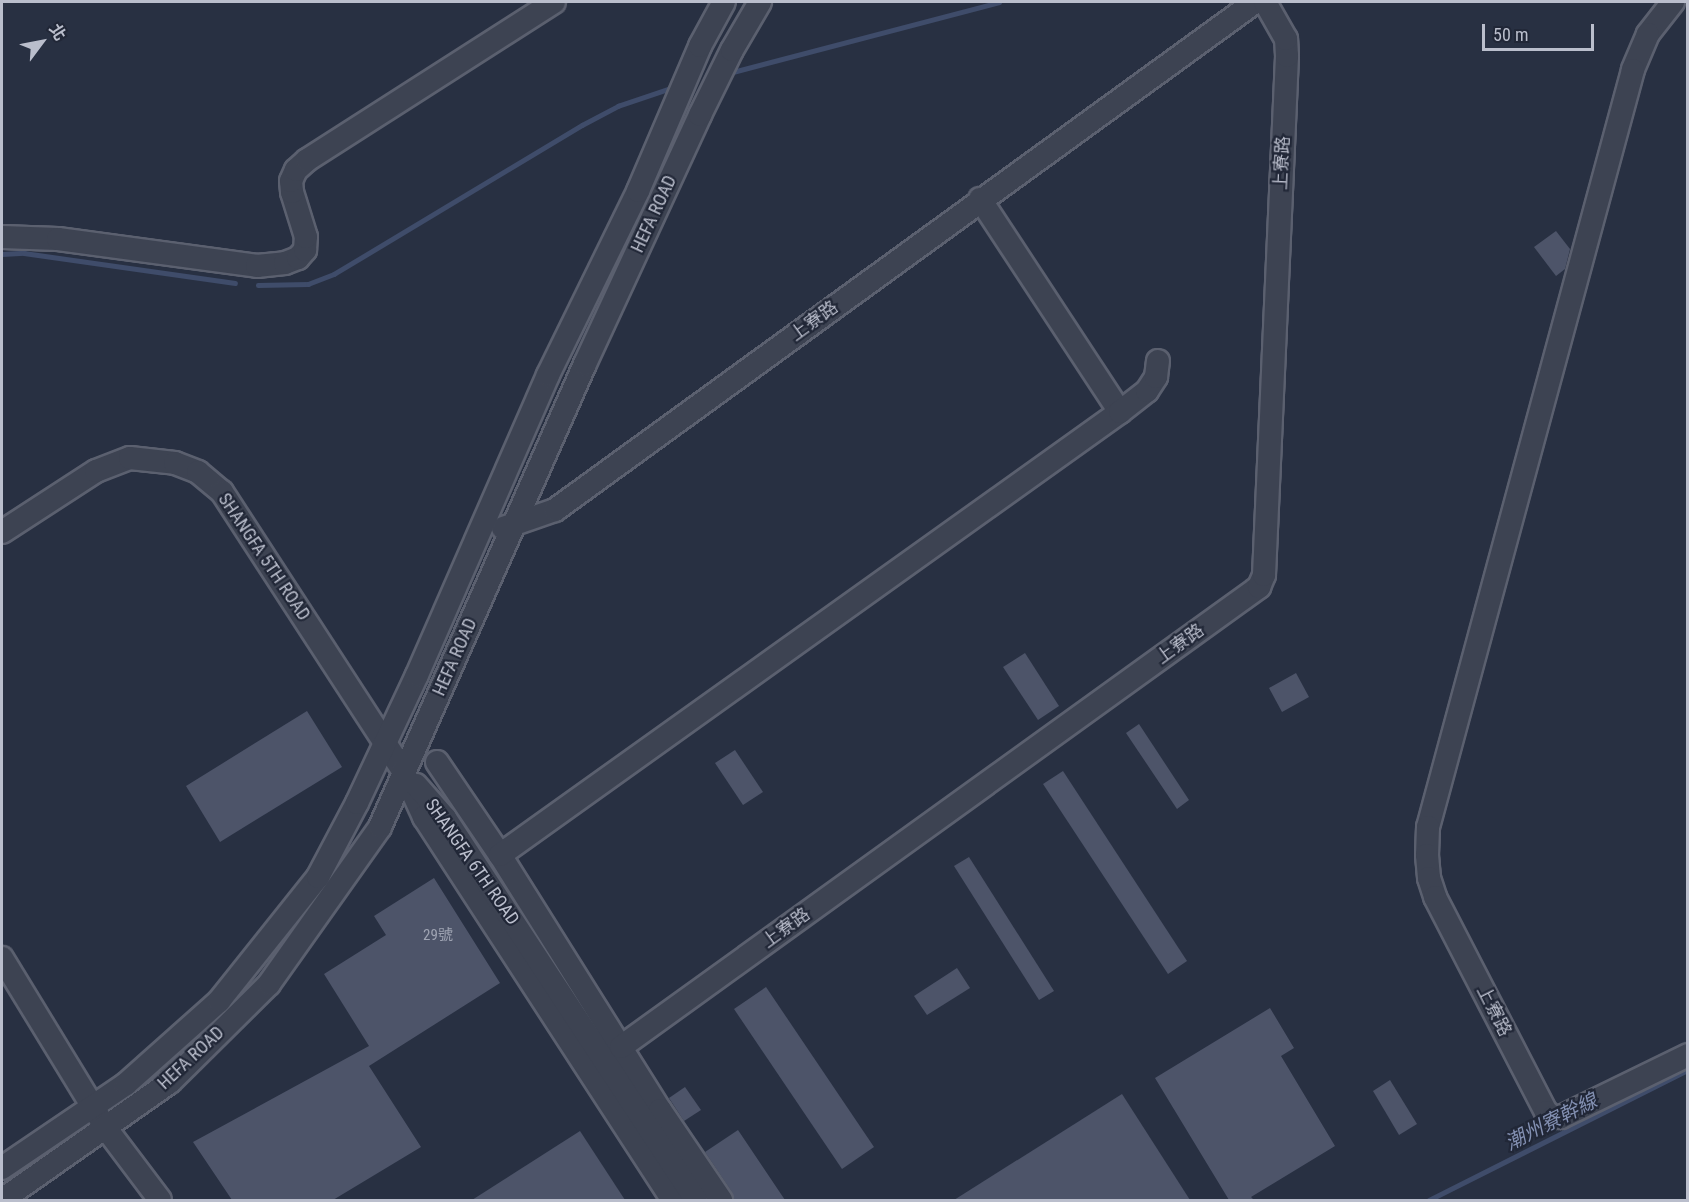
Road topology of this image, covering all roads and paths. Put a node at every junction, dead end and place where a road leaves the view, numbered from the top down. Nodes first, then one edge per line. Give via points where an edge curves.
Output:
1 (554, 2) edge
2 (724, 2) edge
3 (760, 2) edge
4 (1255, 2) edge
5 (1265, 2) edge
6 (1673, 2) edge
7 (980, 199) junction
8 (2, 237) edge
9 (1158, 361) dead end
10 (1120, 412) junction
11 (511, 526) junction
12 (2, 532) edge
13 (478, 534) junction
14 (385, 743) junction
15 (437, 762) dead end
16 (403, 771) junction
17 (500, 855) junction
18 (2, 958) edge
19 (621, 1047) junction
20 (1688, 1055) edge
21 (93, 1107) junction
22 (105, 1127) junction
23 (2, 1168) edge
24 (2, 1200) edge
25 (160, 1200) edge
26 (673, 1200) edge
27 (696, 1200) edge
28 (721, 1200) edge

1 - 8 street via 296,170 292,192 306,237 305,249 298,258 256,266 58,239
2 - 13 street, HEFA ROAD via 700,46 638,191 548,375
3 - 11 street, HEFA ROAD via 700,115
4 - 7 street, 上寮路
5 - 19 street, 上寮路 via 1284,32 1287,56 1264,575 1259,587
6 - 20 street, 上寮路 via 1648,34 1633,70 1428,827 1427,855 1435,897 1546,1112 1562,1117
7 - 10 street
7 - 11 street, 上寮路 via 555,510
9 - 10 street via 1156,377 1147,391
10 - 17 street
11 - 13 street, 上寮路
11 - 16 street, HEFA ROAD
12 - 14 street, SHANGFA 5TH ROAD via 96,471 130,458 175,463 198,472 222,492
13 - 14 street, HEFA ROAD
14 - 16 street, SHANGFA 5TH ROAD
14 - 21 street, HEFA ROAD via 318,878 219,1001 126,1084
15 - 17 street
16 - 22 street, HEFA ROAD via 380,827 270,984 170,1082
16 - 26 street, SHANGFA 6TH ROAD via 424,817
16 - 27 street, SHANGFA 6TH ROAD via 445,818
17 - 19 street
18 - 21 street
19 - 28 street
21 - 22 street
21 - 23 street, HEFA ROAD
22 - 24 street, HEFA ROAD
22 - 25 street

